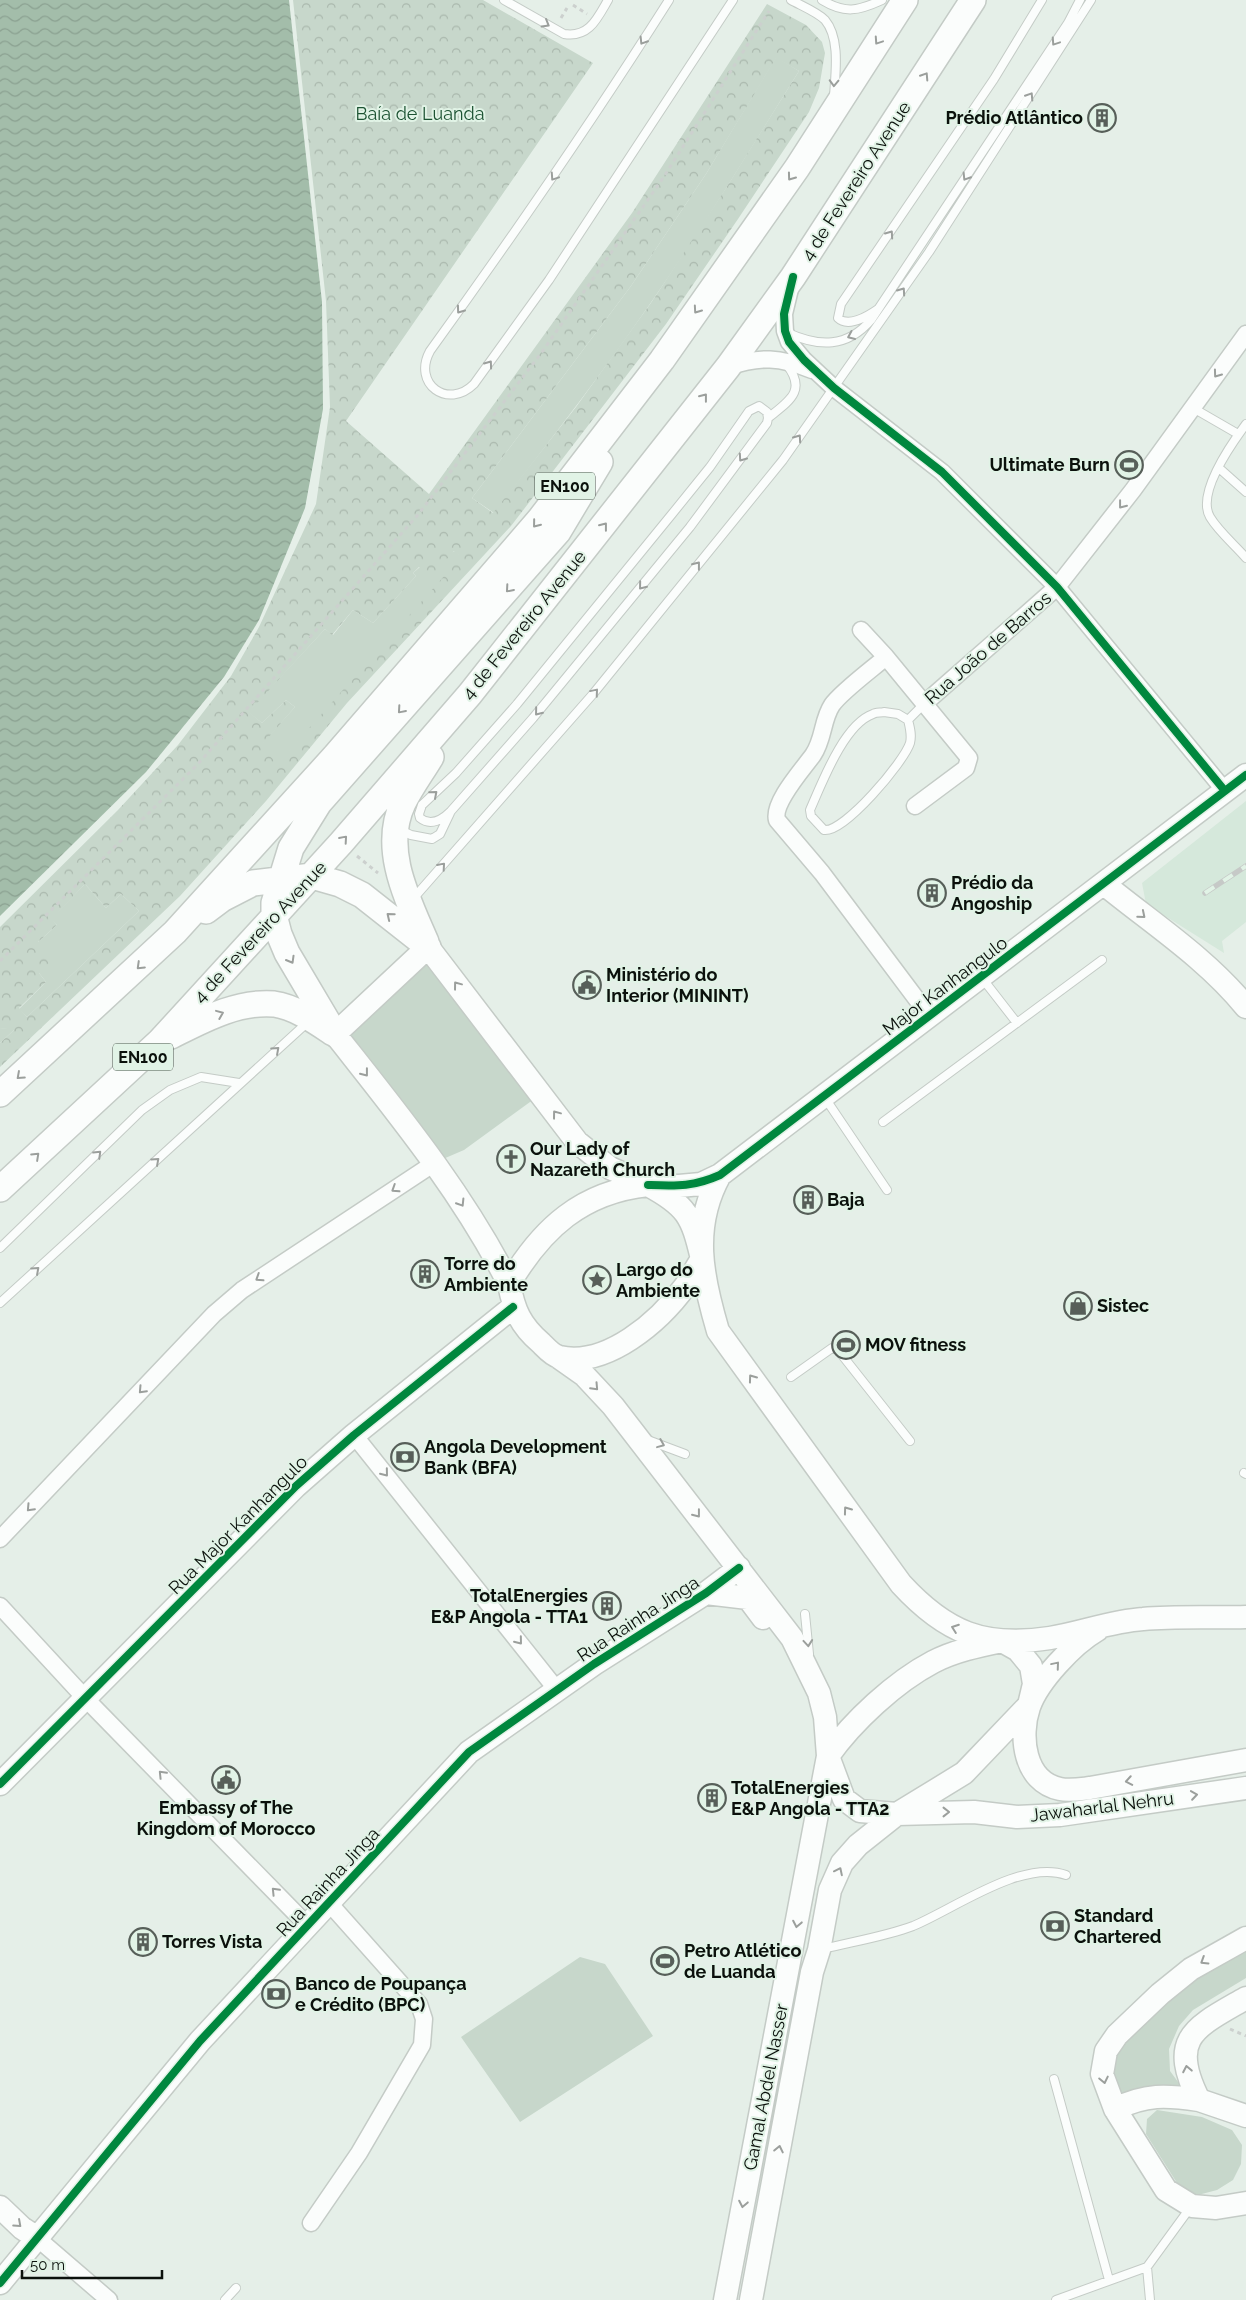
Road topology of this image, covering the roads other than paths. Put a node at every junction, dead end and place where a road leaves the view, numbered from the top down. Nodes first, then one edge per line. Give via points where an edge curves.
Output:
1 (504, 0) edge
2 (608, 0) edge
3 (669, 0) edge
4 (733, 0) edge
5 (791, 0) edge
6 (822, 0) edge
7 (882, 0) edge
8 (905, 0) edge
9 (974, 0) edge
10 (1042, 0) edge
11 (1080, 0) edge
12 (1091, 0) edge
13 (833, 113) junction
14 (793, 278) junction
15 (883, 305) junction
16 (785, 331) junction
17 (1246, 334) edge
18 (662, 360) junction
19 (784, 360) junction
20 (728, 367) junction
21 (817, 372) junction
22 (834, 388) junction
23 (1193, 408) junction
24 (768, 418) junction
25 (1246, 424) edge
26 (1238, 434) junction
27 (1219, 468) junction
28 (1246, 492) edge
29 (1246, 558) edge
30 (1057, 587) junction
31 (861, 630) dead end
32 (886, 657) junction
33 (470, 694) junction
34 (925, 703) junction
35 (908, 720) junction
36 (1246, 775) edge
37 (1225, 791) junction
38 (915, 806) dead end
39 (451, 811) junction
40 (395, 827) junction
41 (312, 876) junction
42 (280, 878) junction
43 (1104, 884) junction
44 (408, 900) junction
45 (274, 915) junction
46 (175, 932) junction
47 (428, 947) junction
48 (1102, 960) dead end
49 (982, 978) junction
50 (1246, 1007) edge
51 (311, 1018) junction
52 (930, 1018) junction
53 (1017, 1023) junction
54 (335, 1034) junction
55 (160, 1041) junction
56 (239, 1083) junction
57 (0, 1094) edge
58 (824, 1097) junction
59 (882, 1122) dead end
60 (436, 1162) junction
61 (720, 1175) junction
62 (648, 1185) junction
63 (0, 1189) edge
64 (887, 1190) dead end
65 (0, 1248) edge
66 (702, 1259) junction
67 (509, 1284) junction
68 (0, 1303) edge
69 (513, 1306) junction
70 (557, 1356) junction
71 (791, 1377) dead end
72 (354, 1435) junction
73 (636, 1436) junction
74 (910, 1441) dead end
75 (685, 1454) dead end
76 (0, 1539) edge
77 (739, 1568) junction
78 (706, 1593) junction
79 (0, 1606) edge
80 (805, 1614) dead end
81 (1246, 1617) edge
82 (1105, 1626) junction
83 (1002, 1641) junction
84 (810, 1672) junction
85 (557, 1690) junction
86 (85, 1698) junction
87 (1029, 1706) junction
88 (828, 1756) junction
89 (1246, 1760) edge
90 (0, 1784) edge
91 (1246, 1788) edge
92 (897, 1814) junction
93 (1066, 1875) dead end
94 (802, 1896) junction
95 (330, 1904) junction
96 (308, 1926) junction
97 (1246, 1938) edge
98 (819, 1950) junction
99 (1246, 1998) edge
100 (1054, 2079) dead end
101 (1199, 2100) junction
102 (1115, 2109) junction
103 (1246, 2116) edge
104 (1246, 2187) edge
105 (1246, 2203) edge
106 (1192, 2206) junction
107 (0, 2208) edge
108 (1216, 2208) junction
109 (311, 2223) dead end
110 (36, 2238) junction
111 (1147, 2267) junction
112 (1109, 2280) junction
113 (0, 2283) edge
114 (236, 2288) dead end
115 (109, 2300) edge
116 (225, 2300) edge
117 (725, 2300) edge
118 (751, 2300) edge
119 (1056, 2300) edge
120 (1150, 2300) edge

1 -> 2 lane via 564,34 574,36 591,28
3 -> 4 lane via 516,233 430,351 425,376 443,394 460,394 474,384 548,280
5 -> 13 lane via 824,19 832,36 835,58
6 - 7 lane via 841,10 852,10
8 -> 13 main road, EN100
14 -> 9 main road, 4 de Fevereiro Avenue / EN100
15 -> 10 lane via 848,322 838,318 841,304 994,79
11 -> 15 lane
22 -> 12 lane via 929,252
13 -> 18 main road, EN100
14 - 16 street via 784,314
14 - 20 main road, 4 de Fevereiro Avenue / EN100
15 -> 16 lane via 864,329 845,339 824,344 804,340
16 - 21 street via 789,342
17 -> 23 street, Rua João de Barros
18 -> 42 main road via 558,532 319,803 291,848
18 -> 46 main road, EN100 via 539,520 482,588
19 - 20 street via 749,360
19 - 21 street
19 - 24 lane via 796,378 797,386 786,402
33 -> 20 main road, 4 de Fevereiro Avenue / EN100
21 - 22 street
22 - 30 street via 942,472
44 -> 22 lane via 599,686 783,460
23 - 26 lane
23 -> 30 street, Rua João de Barros
24 -> 39 lane via 690,527 533,718
39 -> 24 lane via 431,822 424,821 419,814 422,805 517,704 590,616 704,474 749,412 759,406 767,412
25 - 26 lane
26 - 27 lane
27 - 28 lane
27 - 29 lane via 1207,492 1210,516
30 - 34 street, Rua João de Barros
30 - 37 street
31 - 32 street
32 - 34 street
32 - 52 street via 832,705 820,745 781,800 775,815
33 - 40 main road via 403,804
41 -> 33 main road, 4 de Fevereiro Avenue / EN100
34 - 35 lane, Rua João de Barros
34 - 38 street via 969,758 966,768
35 - 35 lane via 898,714 873,714 858,723 845,740 810,810 811,816 824,830 844,822 888,774 910,741
36 - 37 main road, Major Kanhangulo
37 - 43 main road, Major Kanhangulo
39 - 40 lane via 443,830 432,839 411,835
40 - 44 main road via 396,864
41 - 42 main road
41 - 45 main road, 4 de Fevereiro Avenue / EN100
47 -> 41 main road via 362,895
42 - 45 main road
42 - 46 main road via 253,883 222,899
43 - 49 main road, Major Kanhangulo
43 -> 50 main road via 1192,953 1227,984
44 - 47 main road
45 -> 54 main road via 287,953
45 - 55 main road, 4 de Fevereiro Avenue / EN100
46 -> 57 main road, EN100
47 - 54 main road
62 -> 47 main road via 610,1168 577,1142
48 - 53 lane
49 - 52 main road, Major Kanhangulo
49 - 53 lane
51 - 54 main road, EN100
55 -> 51 main road, EN100 via 237,1007 274,1004
56 -> 51 lane
52 - 58 main road, Major Kanhangulo
53 - 59 lane
54 -> 60 main road
63 -> 55 main road, 4 de Fevereiro Avenue / EN100
65 -> 56 lane via 142,1110 170,1090 201,1077
68 -> 56 lane
58 - 61 main road, Major Kanhangulo
58 - 64 lane
60 -> 67 main road
60 -> 76 street via 242,1290 214,1314
61 - 62 main road, Major Kanhangulo via 701,1184
61 - 66 main road via 709,1194 704,1215
62 - 66 main road via 670,1196 686,1211 696,1232
62 - 67 main road via 616,1190 574,1210 545,1233 524,1258
66 - 70 main road via 686,1285 662,1312 633,1336 609,1352 592,1357
83 -> 66 main road via 948,1625 921,1606 901,1584 718,1331
67 - 69 main road
69 - 70 main road via 532,1336
69 - 72 main road, Rua Major Kanhangulo
70 -> 73 main road via 584,1375
71 - 74 lane via 832,1348 838,1350
72 -> 85 street
72 - 86 main road, Rua Major Kanhangulo via 296,1486
73 -> 75 lane
73 -> 77 main road
77 - 78 main road, Rua Rainha Jinga
77 - 84 main road via 792,1638
78 - 85 main road, Rua Rainha Jinga
78 - 94 main road via 748,1598 782,1645 812,1704 813,1758 804,1820
79 - 86 street
80 -> 84 lane
81 - 82 main road via 1143,1619
82 - 83 main road via 1049,1638
87 -> 82 main road, Gamal Abdel Nasser via 1060,1660
83 - 87 main road, Jawaharlal Nehru via 1018,1650 1031,1666 1034,1684
83 - 88 main road via 966,1649 933,1662 904,1681 841,1737
84 - 88 main road via 820,1693
85 - 95 main road, Rua Rainha Jinga via 469,1752
86 - 90 main road, Rua Major Kanhangulo
96 -> 86 street
89 -> 87 main road, Jawaharlal Nehru via 1090,1788 1059,1789 1036,1775 1028,1760 1026,1722
87 - 92 main road, Gamal Abdel Nasser via 964,1773
88 - 92 main road, Jawaharlal Nehru via 844,1799 860,1811
88 - 94 main road, Gamal Abdel Nasser
92 -> 91 main road, Jawaharlal Nehru via 1060,1815
98 -> 92 main road, Gamal Abdel Nasser via 830,1890 842,1863 858,1845
93 - 98 lane via 1053,1870 1023,1874 912,1926
94 -> 117 main road, Gamal Abdel Nasser
95 - 96 main road, Rua Rainha Jinga
95 - 109 street via 419,2004 424,2019 424,2037 359,2153
96 - 110 main road, Rua Rainha Jinga via 200,2041
97 -> 102 main road via 1191,1969 1117,2035 1106,2051 1102,2074
118 -> 98 main road, Gamal Abdel Nasser via 812,1972
101 -> 99 main road via 1185,2067 1185,2054 1191,2037 1201,2024
100 - 112 lane
101 - 102 main road via 1165,2095
101 - 103 main road
102 - 106 main road via 1166,2190
104 - 108 main road via 1238,2196
105 - 108 main road
106 - 108 main road
106 - 111 lane
107 -> 110 main road
110 - 113 main road, Rua Rainha Jinga
110 - 115 street
111 - 112 lane
111 - 120 lane
112 - 119 lane
114 - 116 lane

